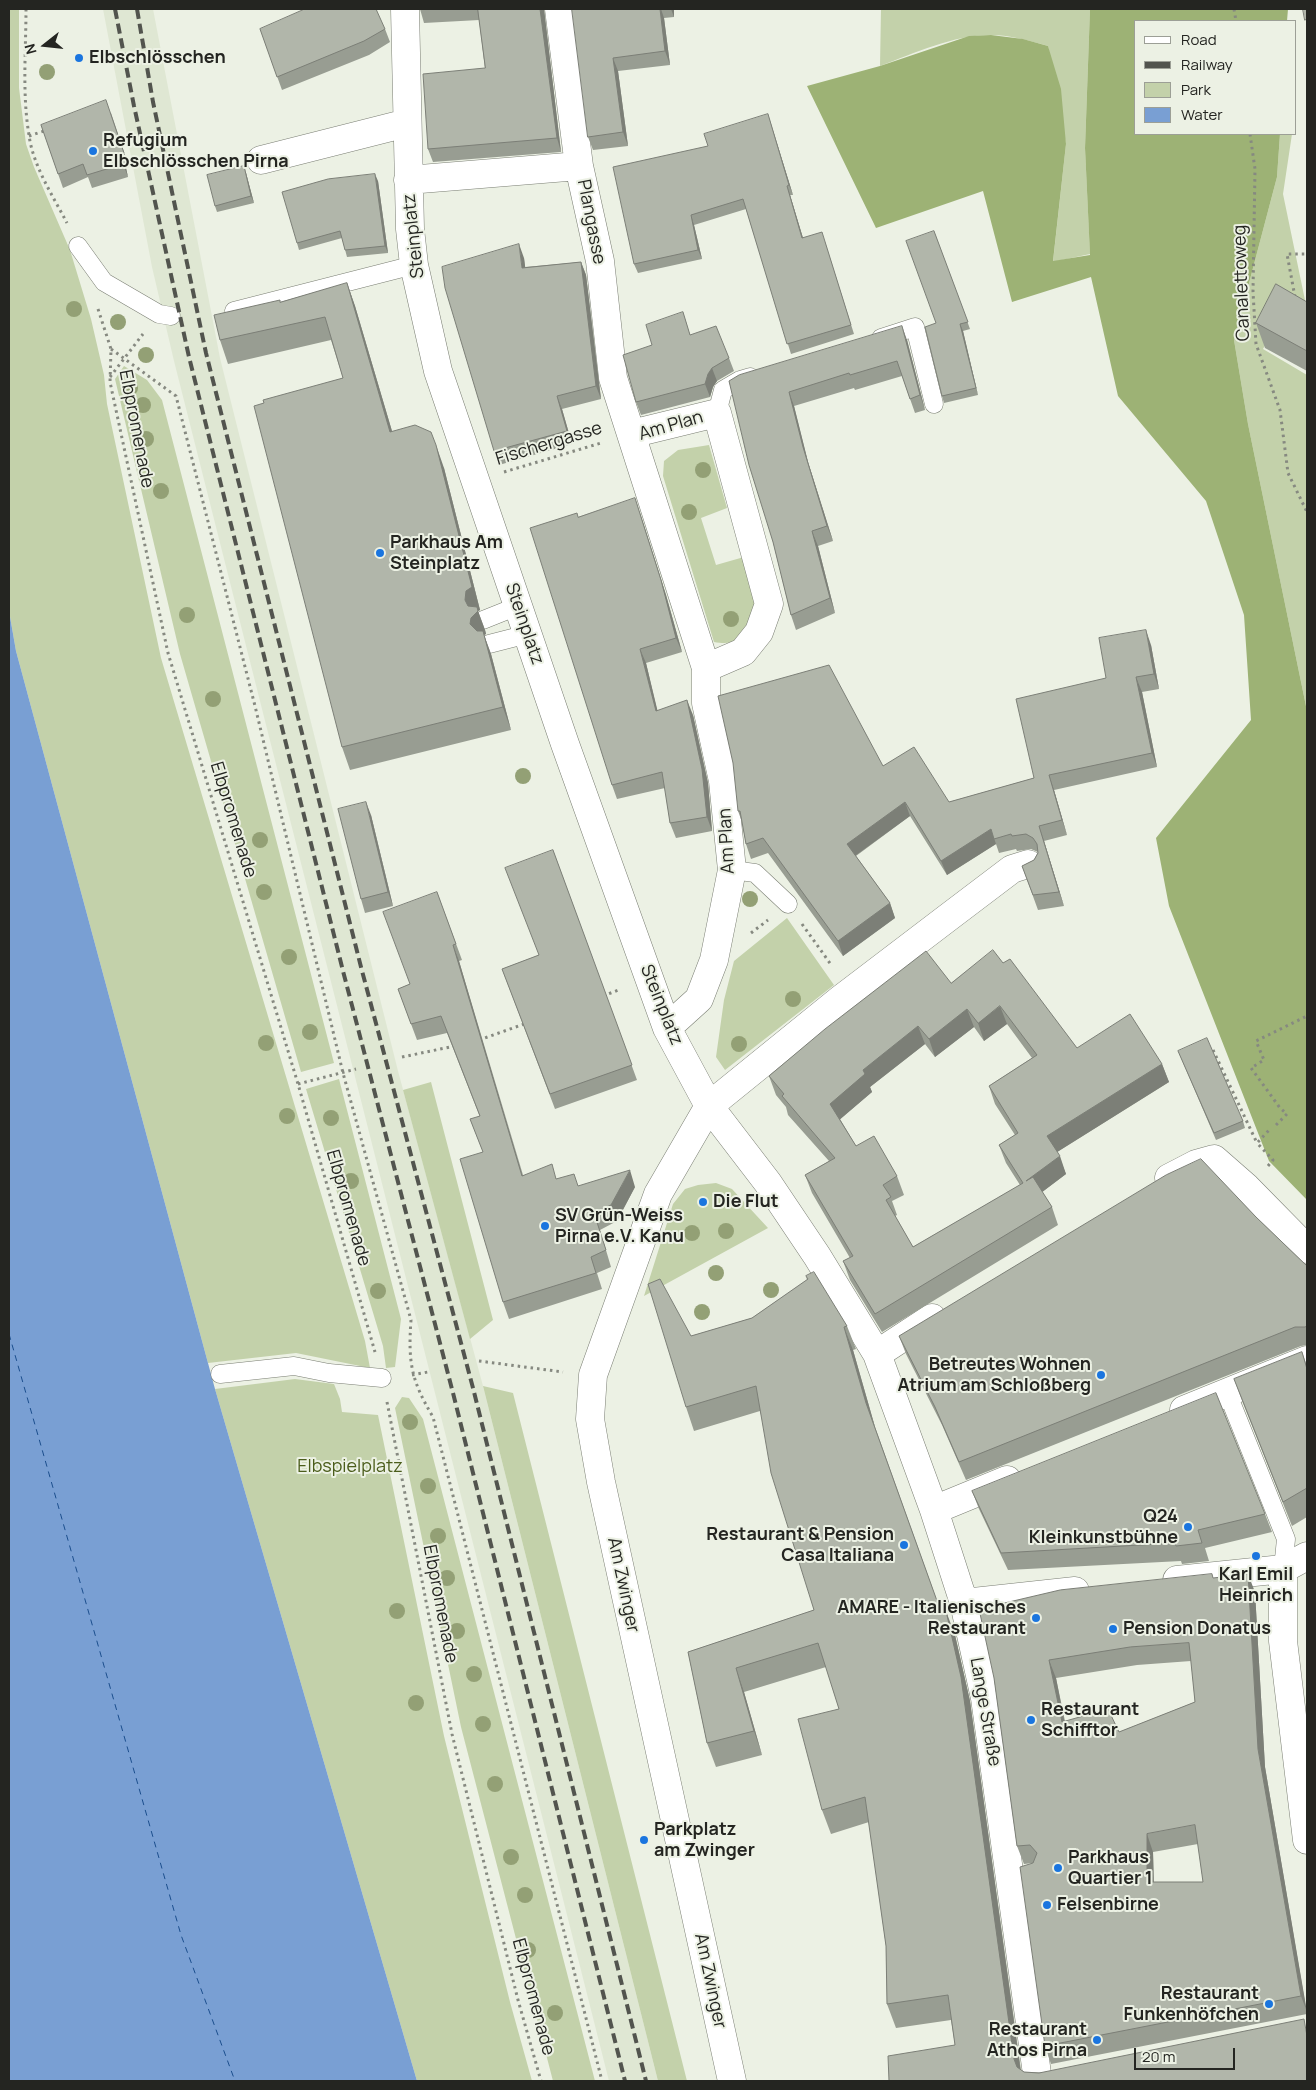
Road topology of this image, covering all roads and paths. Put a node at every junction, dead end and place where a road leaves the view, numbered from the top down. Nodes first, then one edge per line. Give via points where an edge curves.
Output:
1 (26, 9) edge
2 (405, 9) edge
3 (559, 9) edge
4 (407, 123) junction
5 (51, 129) edge
6 (1250, 135) edge
7 (29, 136) junction
8 (261, 160) dead end
9 (580, 166) junction
10 (408, 180) junction
11 (78, 246) joint
12 (1307, 254) edge
13 (414, 265) junction
14 (1289, 296) edge
15 (234, 311) edge
16 (165, 315) joint
17 (1260, 336) edge
18 (869, 341) edge
19 (1256, 344) junction
20 (125, 358) junction
21 (768, 372) edge
22 (110, 377) junction
23 (934, 404) dead end
24 (717, 413) junction
25 (631, 434) junction
26 (474, 480) junction
27 (1307, 512) edge
28 (518, 606) junction
29 (483, 620) dead end
30 (528, 634) junction
31 (489, 644) edge
32 (706, 668) junction
33 (1028, 864) edge
34 (732, 870) junction
35 (788, 904) junction
36 (714, 960) junction
37 (649, 979) junction
38 (850, 992) junction
39 (595, 999) edge
40 (1307, 1016) edge
41 (531, 1021) edge
42 (667, 1028) junction
43 (477, 1041) edge
44 (458, 1045) edge
45 (1213, 1050) edge
46 (402, 1057) dead end
47 (356, 1069) dead end
48 (343, 1073) junction
49 (298, 1084) junction
50 (709, 1106) junction
51 (1276, 1124) dead end
52 (1270, 1129) dead end
53 (1256, 1143) junction
54 (1270, 1164) dead end
55 (1148, 1190) edge
56 (1307, 1250) edge
57 (831, 1279) joint
58 (955, 1305) edge
59 (877, 1354) junction
60 (1307, 1360) edge
61 (479, 1362) dead end
62 (220, 1374) dead end
63 (593, 1375) junction
64 (382, 1378) junction
65 (1227, 1392) junction
66 (1163, 1418) edge
67 (1034, 1469) edge
68 (934, 1510) junction
69 (1307, 1556) edge
70 (1283, 1569) junction
71 (1154, 1583) edge
72 (1096, 1589) edge
73 (964, 1603) junction
74 (1307, 1840) edge
75 (540, 2081) edge
76 (602, 2081) edge
77 (732, 2081) edge
78 (1038, 2081) edge

1 - 7 path
2 - 4 street, Steinplatz
3 - 9 street, Plangasse
4 - 8 street
4 - 10 street, Steinplatz
5 - 7 path
6 - 19 path, Canalettoweg via 1255,169 1253,292
7 - 11 path via 38,166
9 - 10 street
9 - 25 street, Plangasse via 600,261 614,378
10 - 13 street, Steinplatz
11 - 16 lane via 104,282
12 - 14 path via 1287,254 1296,296
13 - 15 lane
13 - 26 street, Steinplatz via 438,371
16 - 20 path
17 - 19 path
18 - 23 lane via 915,327
19 - 27 path, Canalettoweg via 1280,410 1288,472
20 - 22 path
20 - 22 path, Elbpromenade via 111,349
20 - 48 path via 176,396
21 - 24 lane via 740,380 723,390
22 - 49 path, Elbpromenade via 168,653
24 - 25 street, Am Plan
24 - 32 street, Am Plan via 769,604 759,632 743,652
25 - 26 path, Fischergasse
25 - 32 street, Am Plan
26 - 28 street, Steinplatz
28 - 29 lane
28 - 30 street, Steinplatz
30 - 31 lane
30 - 37 street, Steinplatz
32 - 34 street, Am Plan via 706,703 723,781
33 - 38 street via 1012,869
34 - 35 lane via 755,873
34 - 36 street, Am Plan
35 - 36 path
35 - 38 path
36 - 42 street, Am Plan via 699,999
37 - 39 path
37 - 42 street, Steinplatz
38 - 50 street
40 - 51 path via 1256,1042 1264,1060 1251,1068 1287,1114
41 - 43 path
42 - 50 street, Steinplatz
44 - 46 path
45 - 53 path
47 - 48 path
48 - 49 path
48 - 76 path via 411,1320 409,1352 412,1375 433,1417
49 - 64 path, Elbpromenade
50 - 57 street, Steinplatz via 768,1183
50 - 63 street, Am Zwinger via 658,1194
52 - 53 path
53 - 54 path via 1273,1160
55 - 56 street via 1196,1164 1214,1159
57 - 59 street, Lange Straße
58 - 59 street
59 - 68 street, Lange Straße
60 - 65 street
61 - 63 path
62 - 64 lane via 294,1366
63 - 77 street, Am Zwinger via 590,1419 601,1482
64 - 75 path, Elbpromenade via 452,1734
65 - 66 street
65 - 70 lane via 1286,1540
67 - 68 street
68 - 73 street, Lange Straße
69 - 70 street
70 - 71 street
70 - 74 street via 1283,1641
72 - 73 street
73 - 78 street, Lange Straße via 1018,1875

